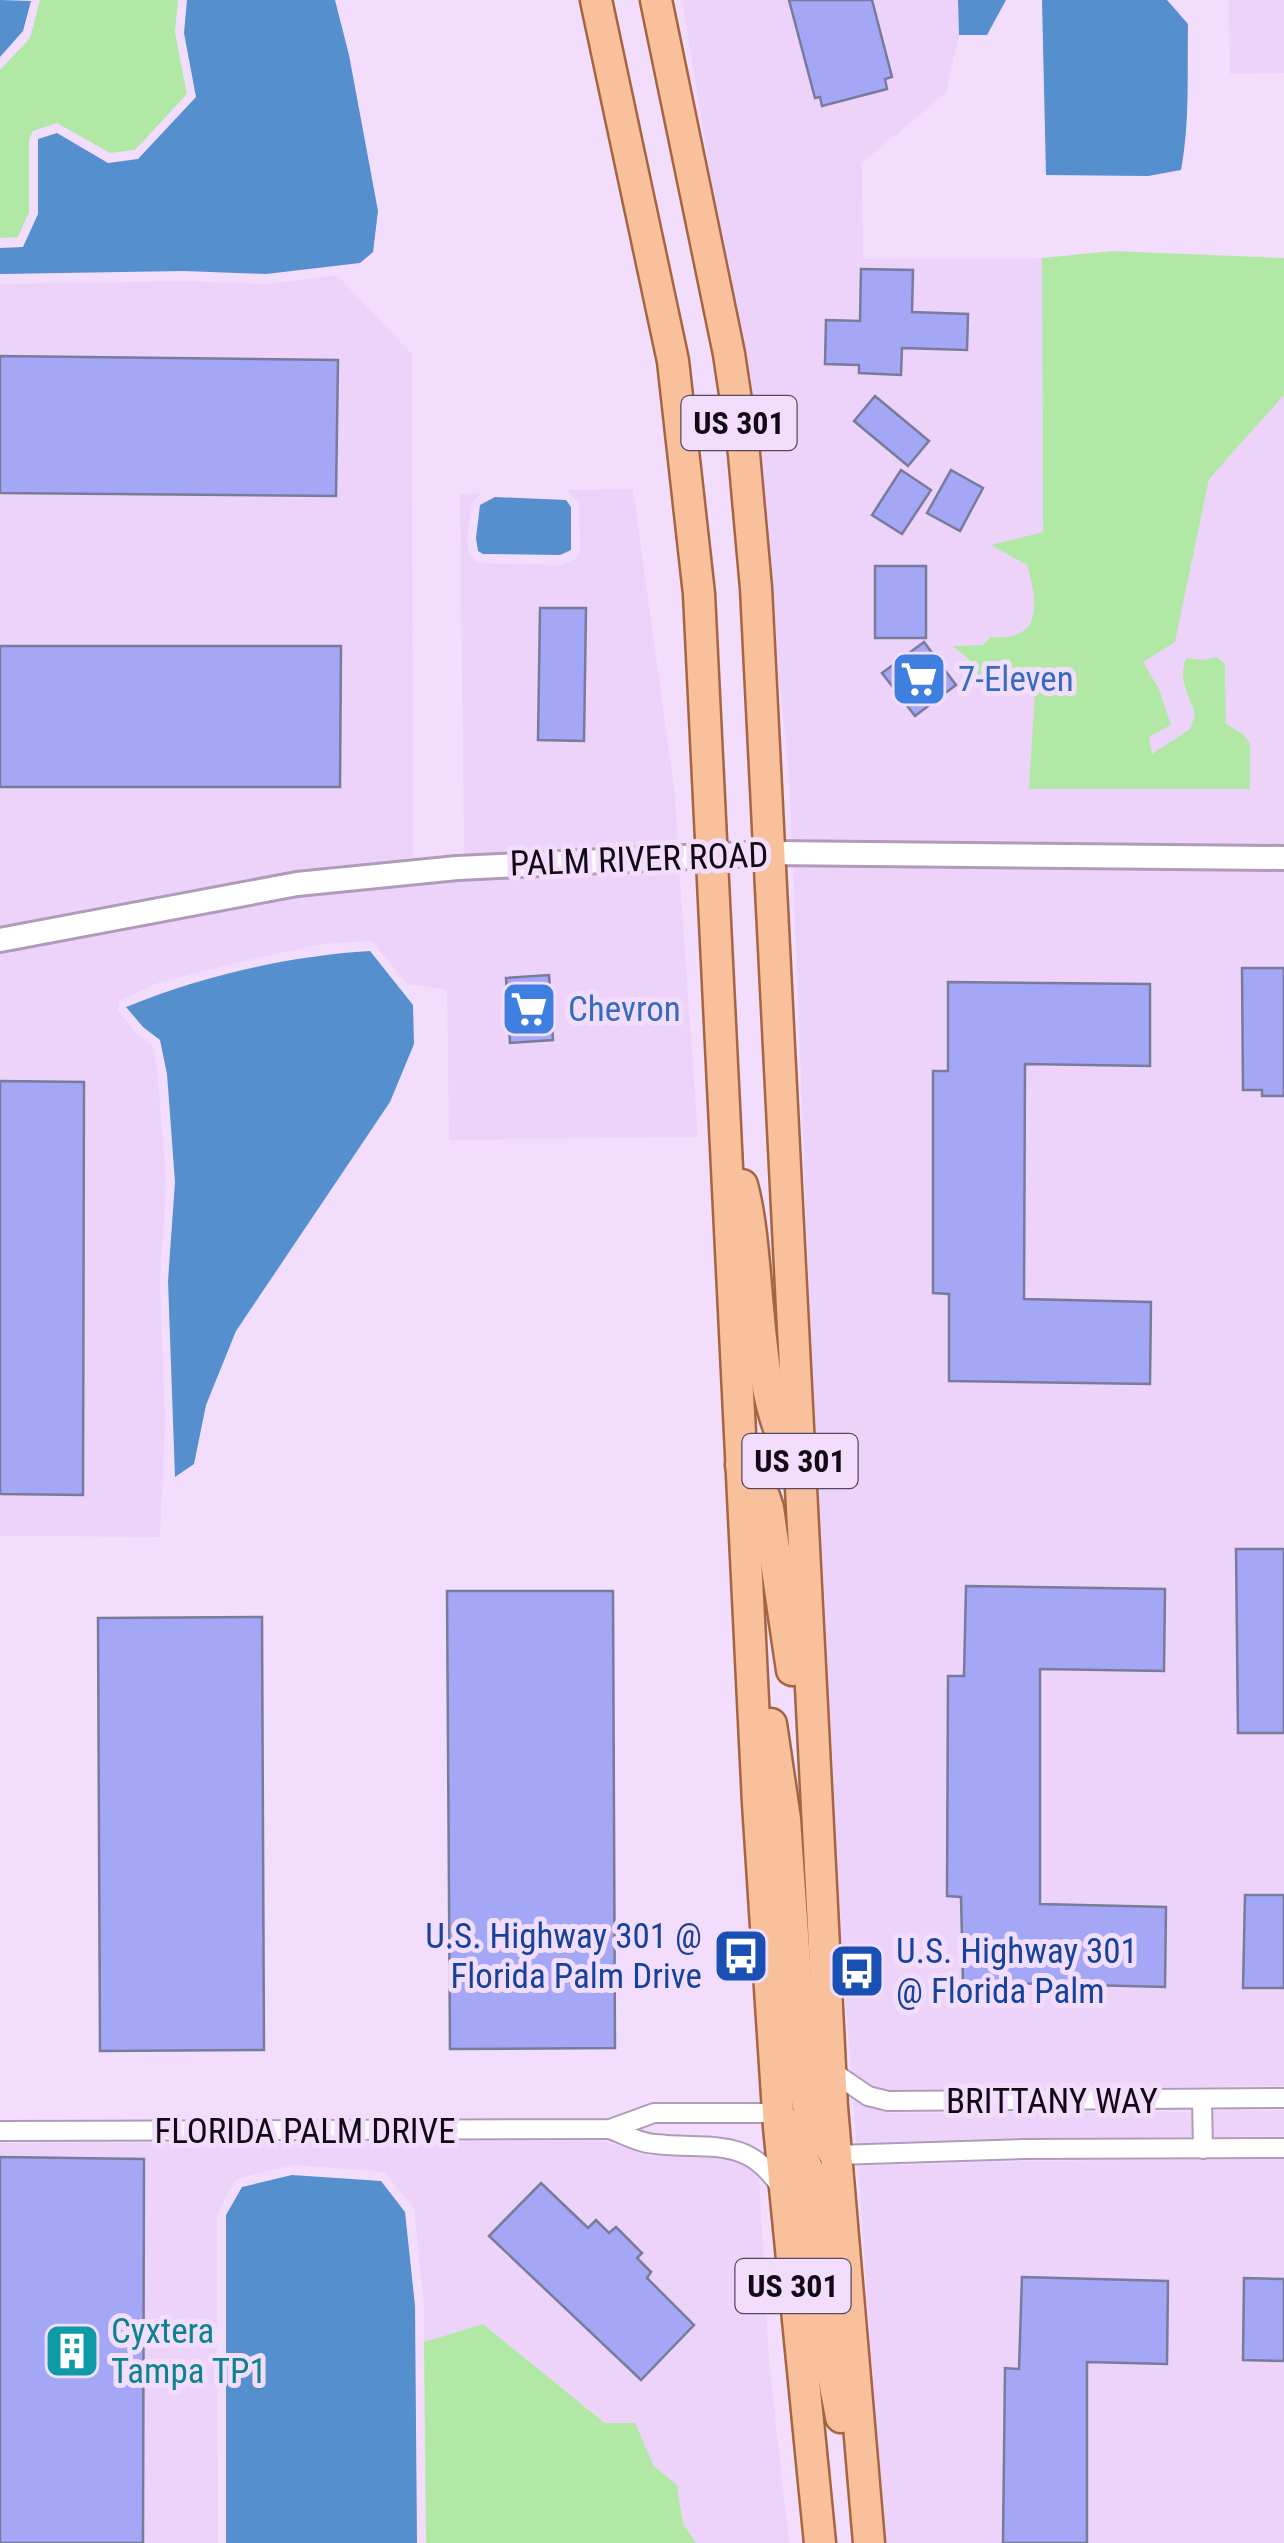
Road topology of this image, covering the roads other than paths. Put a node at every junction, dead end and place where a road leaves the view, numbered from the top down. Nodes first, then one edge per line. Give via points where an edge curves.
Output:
1 (596, 0) edge
2 (656, 0) edge
3 (772, 853) junction
4 (712, 855) junction
5 (1284, 858) edge
6 (0, 940) edge
7 (722, 1114) junction
8 (741, 1465) junction
9 (800, 1466) junction
10 (751, 1662) junction
11 (816, 1829) junction
12 (830, 2070) junction
13 (1284, 2098) edge
14 (1202, 2100) junction
15 (778, 2112) junction
16 (610, 2130) junction
17 (0, 2132) edge
18 (1203, 2148) junction
19 (1284, 2148) edge
20 (836, 2155) junction
21 (785, 2194) junction
22 (863, 2486) junction
23 (820, 2543) edge
24 (869, 2543) edge

1 - 4 main road, US 301 via 676,380 699,594
2 - 3 main road, US 301 via 744,454
3 - 4 street, PALM RIVER ROAD
3 - 5 street, PALM RIVER ROAD
3 - 9 main road, US 301
4 - 6 street, PALM RIVER ROAD via 350,876
4 - 7 main road, US 301
7 - 8 main road, US 301
7 - 9 main road via 746,1202 768,1382 779,1426
8 - 10 main road, US 301
8 - 11 main road via 754,1474 768,1508
9 - 11 main road, US 301
10 - 15 main road, US 301
10 - 20 main road via 770,1717 785,1819 803,2079 811,2121
11 - 12 main road, US 301
12 - 14 street, BRITTANY WAY via 868,2096 888,2101
12 - 20 main road, US 301
13 - 14 street, BRITTANY WAY
14 - 18 street
15 - 16 street, FLORIDA PALM DRIVE via 654,2113
15 - 21 main road, US 301
15 - 22 main road via 808,2170 820,2307 842,2426
16 - 17 street, FLORIDA PALM DRIVE
16 - 21 street, FLORIDA PALM DRIVE via 651,2144 722,2146 748,2154
18 - 19 street, BRITTANY WAY
18 - 20 street, BRITTANY WAY
20 - 22 main road, US 301
21 - 23 main road, US 301
22 - 24 main road, US 301

